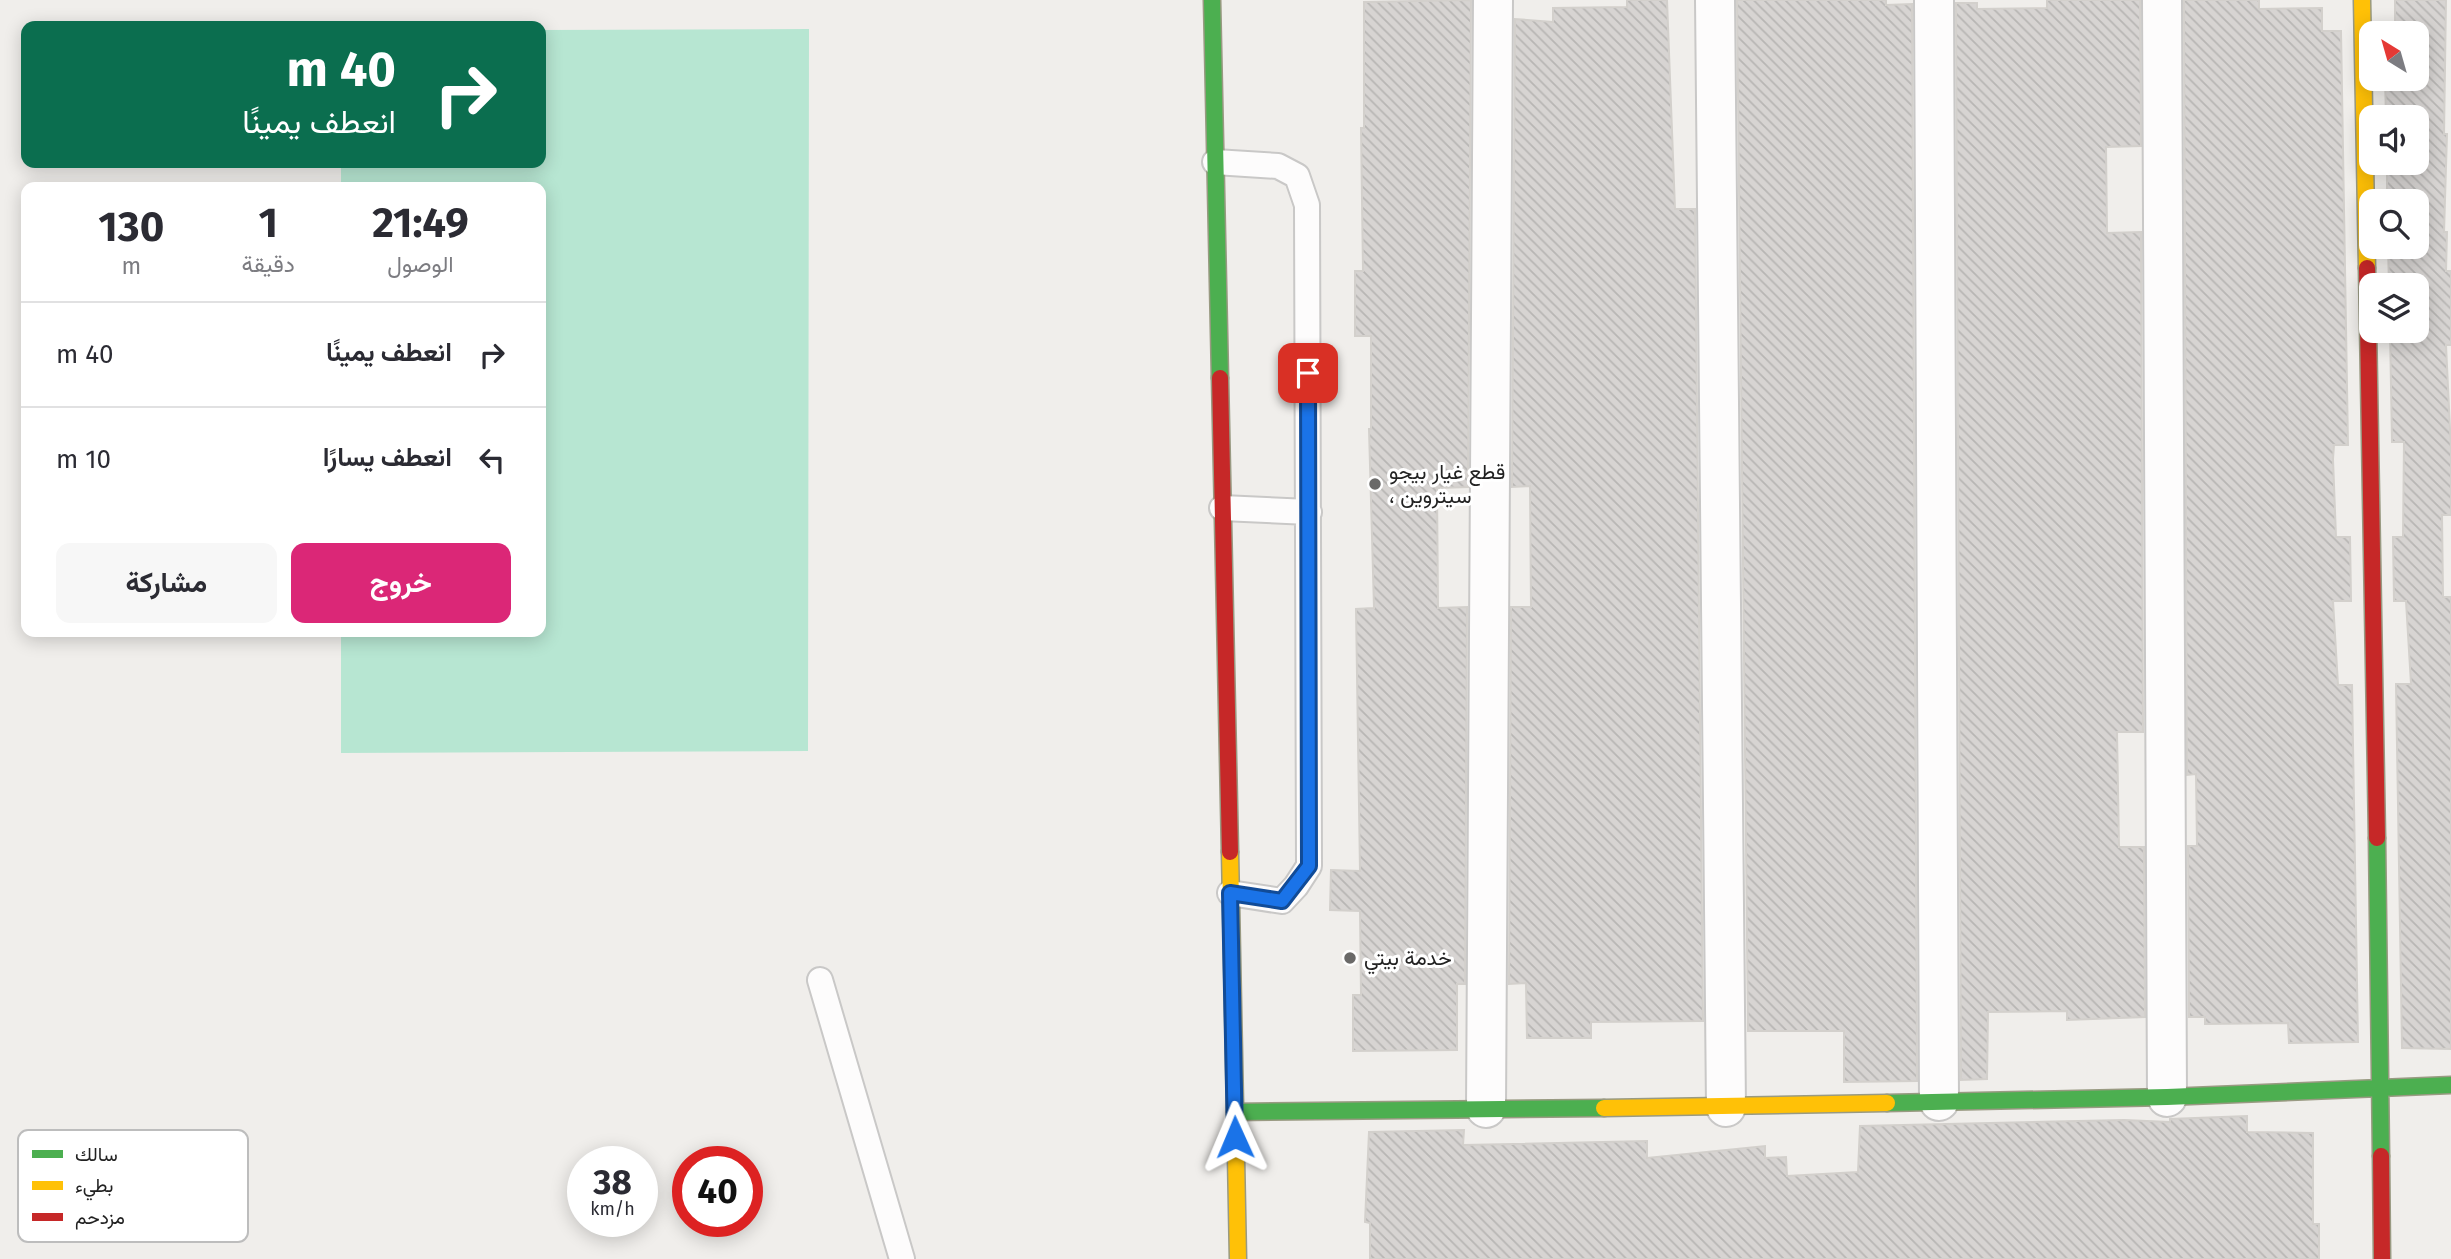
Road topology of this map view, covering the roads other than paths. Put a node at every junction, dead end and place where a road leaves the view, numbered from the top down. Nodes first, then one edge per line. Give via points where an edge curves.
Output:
1 (1212, 0) edge
2 (1493, 0) edge
3 (1715, 0) edge
4 (1934, 0) edge
5 (2162, 0) edge
6 (2362, 0) edge
7 (1215, 162) junction
8 (1222, 508) junction
9 (1309, 512) junction
10 (1230, 893) junction
11 (820, 981) dead end
12 (2451, 1085) edge
13 (2381, 1087) junction
14 (2167, 1097) junction
15 (1939, 1101) junction
16 (1726, 1107) junction
17 (1486, 1108) junction
18 (1235, 1112) junction
19 (902, 1259) edge
20 (1238, 1259) edge
21 (2382, 1259) edge

1 - 7 street
2 - 17 street
3 - 16 street
4 - 15 street
5 - 14 street
6 - 13 street
7 - 8 street
7 - 9 lane via 1278,166 1297,176 1307,205
8 - 9 lane
8 - 10 street
9 - 10 lane via 1309,866 1282,901
10 - 18 street
11 - 19 lane
12 - 13 street
13 - 14 street
13 - 21 street
14 - 15 street
15 - 16 street
16 - 17 street
17 - 18 street
18 - 20 street

